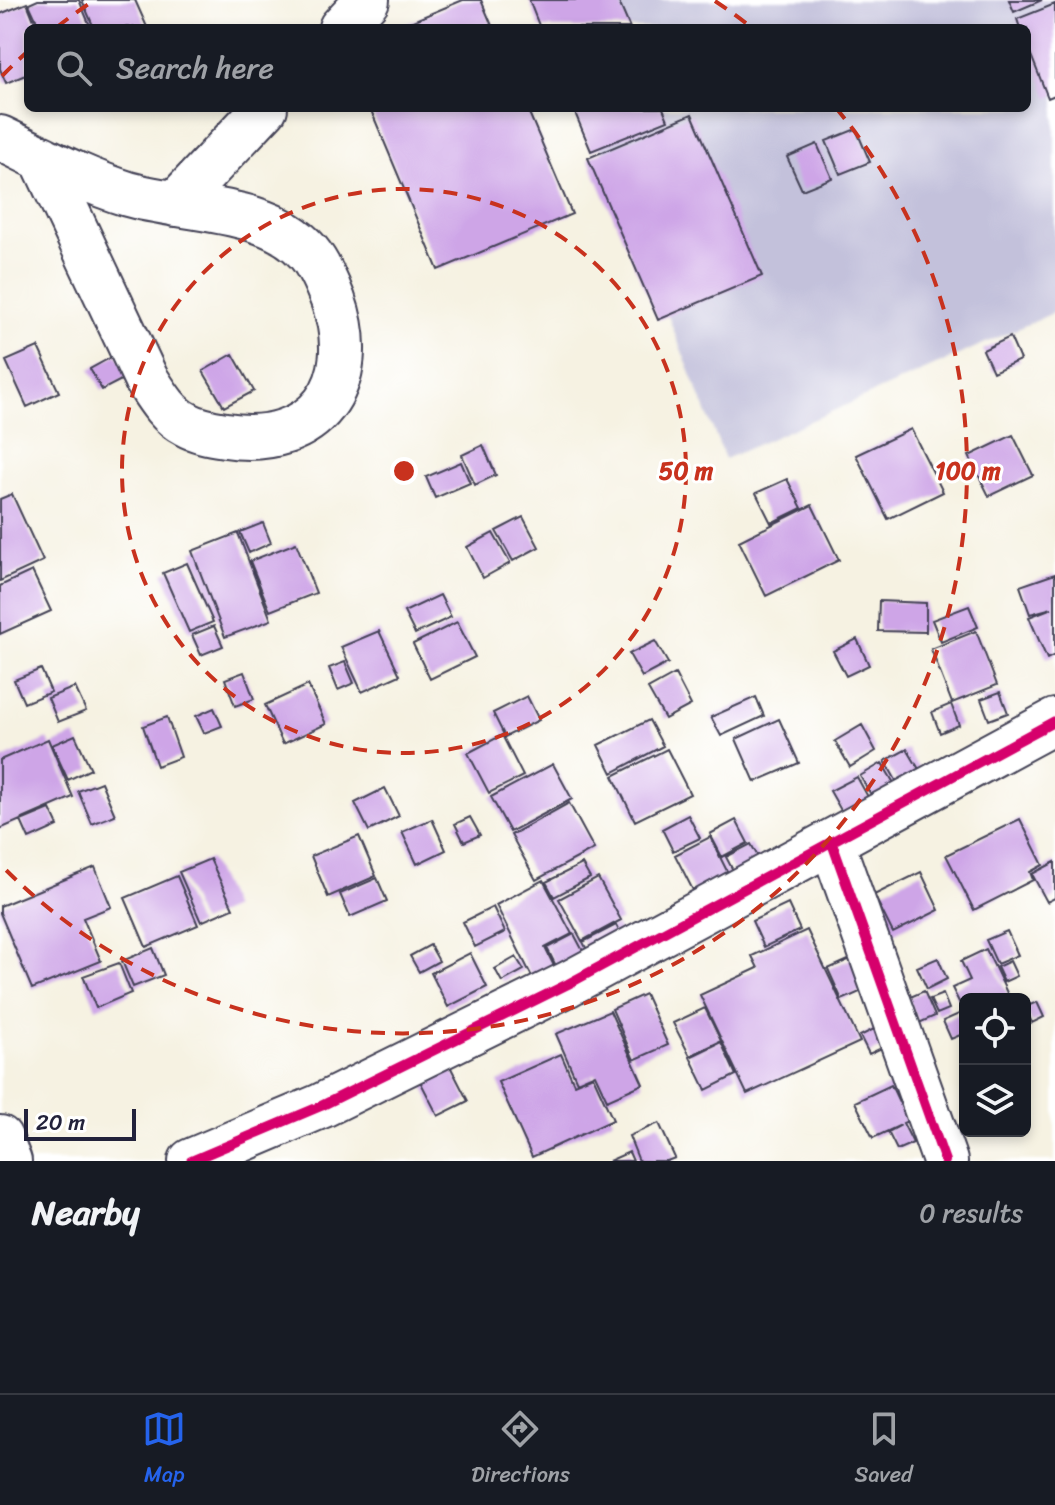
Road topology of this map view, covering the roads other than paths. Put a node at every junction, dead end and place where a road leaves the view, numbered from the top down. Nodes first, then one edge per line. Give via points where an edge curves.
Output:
1 (367, 0) edge
2 (345, 24) edge
3 (261, 112) edge
4 (0, 138) edge
5 (42, 158) junction
6 (175, 204) junction
7 (1055, 721) edge
8 (832, 843) junction
9 (0, 1138) edge
10 (9, 1161) edge
11 (191, 1161) edge
12 (945, 1161) edge

1 - 2 street
3 - 6 street
4 - 5 street
5 - 6 street via 98,184
5 - 6 street via 146,379 165,407 184,424 243,437 286,432 308,421 325,406 343,354 341,321 310,253 265,222
7 - 8 street
8 - 11 street via 554,991 321,1106
8 - 12 street
9 - 10 street

